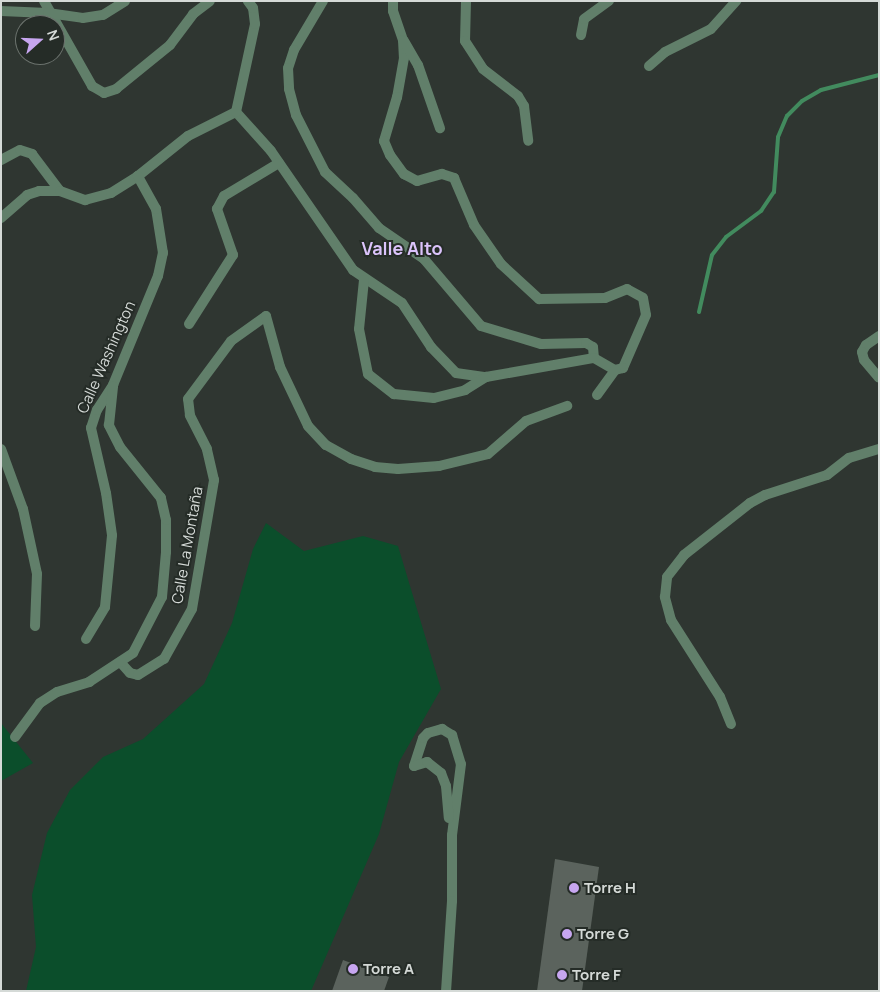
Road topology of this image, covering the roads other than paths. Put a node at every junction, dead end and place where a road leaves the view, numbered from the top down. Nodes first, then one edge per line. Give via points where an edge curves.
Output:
1 (44, 1) edge
2 (124, 1) edge
3 (210, 1) edge
4 (248, 1) edge
5 (323, 1) edge
6 (393, 1) edge
7 (466, 1) edge
8 (609, 1) edge
9 (736, 1) edge
10 (1, 11) edge
11 (48, 13) junction
12 (581, 35) dead end
13 (403, 40) junction
14 (649, 66) dead end
15 (236, 112) junction
16 (440, 128) dead end
17 (528, 141) dead end
18 (1, 160) edge
19 (279, 163) junction
20 (138, 176) junction
21 (60, 191) junction
22 (1, 218) edge
23 (364, 280) junction
24 (189, 324) dead end
25 (879, 336) edge
26 (594, 358) junction
27 (615, 370) junction
28 (486, 377) junction
29 (879, 378) edge
30 (113, 385) junction
31 (597, 395) dead end
32 (567, 406) dead end
33 (1, 449) edge
34 (879, 449) edge
35 (35, 626) dead end
36 (86, 639) dead end
37 (121, 663) junction
38 (730, 724) dead end
39 (15, 737) dead end
40 (452, 835) junction
41 (446, 991) edge

1 - 11 street
2 - 11 street via 103,15 83,18
3 - 11 street via 193,14 170,45 116,89 104,93 92,86
4 - 15 street via 253,8 255,24
5 - 26 street via 294,50 288,68 289,89 296,115 325,172 379,228 424,259 481,326 540,344 586,343 593,347
6 - 13 street
7 - 17 street via 465,41 483,69 521,101
8 - 12 street via 584,19
9 - 14 street via 711,29 665,52
10 - 11 street
13 - 16 street via 418,65
13 - 27 street via 404,58 397,97 384,141 390,156 404,174 417,181 442,174 454,178 474,225 502,264 538,299 605,298 628,289 642,298 646,315 623,368
15 - 19 street
15 - 20 street via 188,136
18 - 21 street via 20,150 32,154
19 - 23 street via 332,241
19 - 24 street via 224,196 217,209 233,255
20 - 21 street via 111,193 86,200
20 - 30 street, Calle Washington via 156,209 163,253 158,276
21 - 22 street via 27,195
23 - 28 street via 402,304 431,347 456,373
23 - 28 street via 359,329 368,374 394,394 434,398 464,390
25 - 29 street via 862,352 864,360
26 - 27 street
26 - 28 street
27 - 31 street
30 - 36 street, Calle Washington via 90,428 106,493 112,535 104,607
30 - 37 street, Calle La Montaña via 110,425 120,447 161,498 166,520 162,597 133,653
32 - 37 street, Calle La Montaña via 526,421 488,454 440,466 398,469 367,464 326,445 308,426 280,367 266,316 232,341 188,399 190,415 207,448 214,480 192,609 164,659 138,676
33 - 35 street via 23,509 37,574
34 - 38 street via 849,458 827,475 765,494 750,503 684,555 667,577 665,597 671,620 720,697
37 - 39 street via 89,682 57,692 40,702
40 - 40 street via 461,764 452,735 437,729 423,738 414,766 427,762 441,773 447,791
40 - 41 street via 452,901

